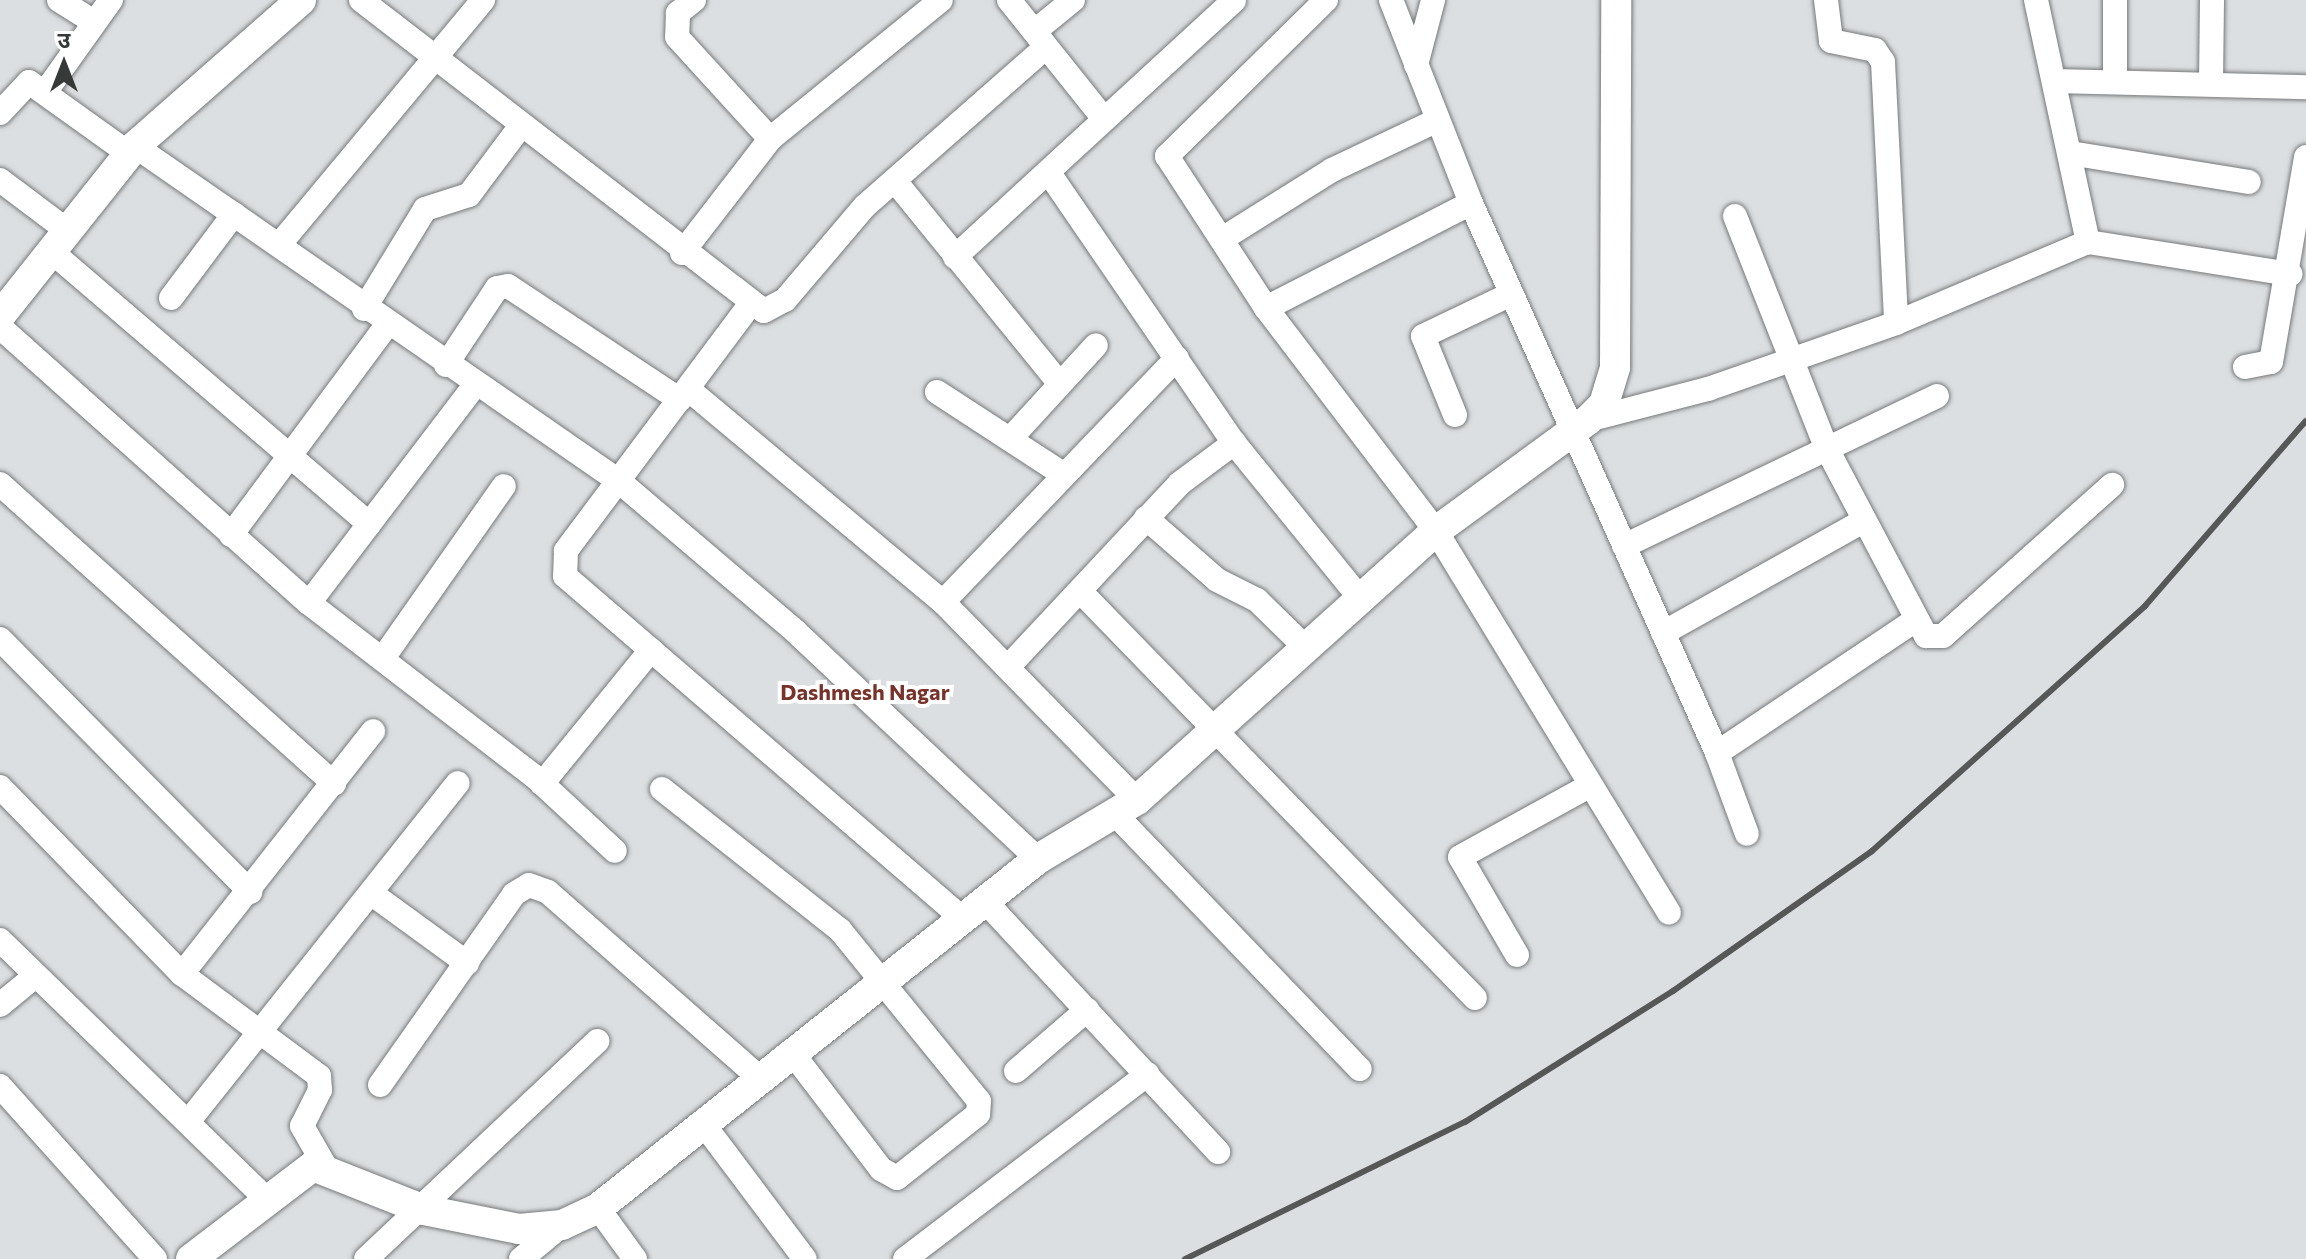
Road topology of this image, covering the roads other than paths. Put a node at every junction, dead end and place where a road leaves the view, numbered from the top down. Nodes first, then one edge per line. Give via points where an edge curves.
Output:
1 (59, 0) edge
2 (111, 0) edge
3 (301, 0) edge
4 (361, 0) edge
5 (694, 0) edge
6 (941, 0) edge
7 (1009, 0) edge
8 (1073, 0) edge
9 (1234, 0) edge
10 (1326, 0) edge
11 (1391, 0) edge
12 (1433, 0) edge
13 (1616, 0) edge
14 (1826, 0) edge
15 (2036, 0) edge
16 (2115, 0) edge
17 (2212, 0) edge
18 (481, 1) edge
19 (94, 22) junction
20 (1041, 39) junction
21 (435, 62) junction
22 (1416, 65) junction
23 (2115, 78) junction
24 (2056, 81) junction
25 (2211, 82) junction
26 (2306, 87) edge
27 (46, 91) junction
28 (0, 113) edge
29 (1104, 119) junction
30 (1438, 120) junction
31 (520, 127) junction
32 (770, 139) junction
33 (132, 150) junction
34 (2070, 153) junction
35 (2306, 157) edge
36 (1049, 173) junction
37 (0, 180) edge
38 (895, 181) junction
39 (2249, 182) dead end
40 (1471, 203) junction
41 (234, 214) junction
42 (1735, 216) dead end
43 (1222, 239) junction
44 (60, 241) junction
45 (2088, 242) junction
46 (279, 245) junction
47 (682, 253) junction
48 (955, 257) junction
49 (2290, 274) junction
50 (1511, 294) junction
51 (171, 298) dead end
52 (749, 306) junction
53 (1266, 308) junction
54 (364, 309) junction
55 (0, 316) edge
56 (1896, 323) junction
57 (387, 325) junction
58 (0, 327) edge
59 (1096, 345) dead end
60 (1177, 358) junction
61 (1790, 359) junction
62 (446, 365) junction
63 (2245, 367) dead end
64 (1059, 383) junction
65 (476, 384) junction
66 (937, 392) dead end
67 (684, 395) junction
68 (1937, 396) dead end
69 (1455, 415) dead end
70 (1581, 426) junction
71 (1010, 439) junction
72 (1234, 443) junction
73 (1826, 447) junction
74 (287, 457) junction
75 (1063, 474) junction
76 (620, 482) junction
77 (0, 484) edge
78 (2112, 485) dead end
79 (504, 486) dead end
80 (1146, 518) junction
81 (1863, 521) junction
82 (369, 524) junction
83 (1436, 531) junction
84 (231, 535) junction
85 (1624, 546) junction
86 (1080, 591) junction
87 (1359, 597) junction
88 (943, 602) junction
89 (309, 603) junction
90 (1916, 620) junction
91 (1663, 633) junction
92 (0, 639) edge
93 (1303, 645) junction
94 (651, 650) junction
95 (383, 658) junction
96 (1008, 667) junction
97 (1217, 728) junction
98 (373, 731) dead end
99 (1717, 753) junction
100 (458, 783) dead end
101 (334, 784) junction
102 (542, 784) junction
103 (1591, 785) junction
104 (0, 787) edge
105 (662, 789) dead end
106 (1126, 807) junction
107 (1747, 834) dead end
108 (615, 851) dead end
109 (1038, 859) junction
110 (250, 892) junction
111 (375, 896) junction
112 (973, 909) junction
113 (1669, 912) dead end
114 (0, 940) edge
115 (1517, 955) dead end
116 (467, 963) junction
117 (182, 974) junction
118 (34, 977) junction
119 (888, 981) junction
120 (1475, 998) dead end
121 (0, 1005) edge
122 (1087, 1010) junction
123 (263, 1034) junction
124 (597, 1041) dead end
125 (793, 1054) junction
126 (1360, 1069) dead end
127 (1016, 1071) dead end
128 (1148, 1074) junction
129 (760, 1078) junction
130 (380, 1085) dead end
131 (0, 1086) edge
132 (188, 1122) junction
133 (705, 1126) junction
134 (1218, 1152) dead end
135 (325, 1166) junction
136 (266, 1199) junction
137 (598, 1208) junction
138 (424, 1210) junction
139 (562, 1225) junction
140 (155, 1259) edge
141 (191, 1259) edge
142 (366, 1259) edge
143 (521, 1259) edge
144 (635, 1259) edge
145 (805, 1259) edge
146 (905, 1259) edge

1 - 19 street
2 - 19 street
3 - 33 street
4 - 21 street
5 - 32 street via 678,13 677,37
6 - 32 street
7 - 20 street
8 - 20 street
9 - 29 street
10 - 43 street via 1169,151
11 - 22 street
12 - 22 street
13 - 70 street via 1615,368 1604,404
14 - 56 street via 1831,41 1875,50 1883,62
15 - 24 street
16 - 23 street
17 - 25 street
18 - 21 street
19 - 27 street
20 - 29 street
20 - 38 street
21 - 31 street
21 - 46 street
22 - 30 street
23 - 24 street
23 - 25 street
24 - 34 street
25 - 26 street
27 - 28 street via 25,83
27 - 33 street
29 - 36 street
30 - 40 street
30 - 43 street via 1332,170
31 - 47 street
31 - 54 street via 469,195 425,209
32 - 47 street
33 - 41 street
33 - 44 street
34 - 39 street
34 - 45 street
35 - 49 street
36 - 48 street
36 - 60 street
37 - 44 street
38 - 48 street
38 - 52 street via 785,300 764,311
40 - 50 street
40 - 53 street
41 - 46 street
41 - 51 street
42 - 61 street
43 - 53 street
44 - 55 street
44 - 74 street
45 - 49 street
45 - 56 street
46 - 54 street
47 - 52 street
48 - 64 street
49 - 63 street via 2271,362
50 - 69 street via 1423,336
50 - 70 street
52 - 67 street
53 - 83 street
54 - 57 street
56 - 61 street
57 - 62 street
57 - 74 street
58 - 84 street
59 - 64 street
60 - 72 street
60 - 75 street
61 - 70 street
61 - 73 street
62 - 65 street
62 - 67 street via 497,288 508,286
64 - 71 street
65 - 76 street
65 - 82 street
66 - 71 street
67 - 76 street
67 - 88 street
68 - 73 street
70 - 83 street
70 - 85 street
71 - 75 street
72 - 80 street
72 - 87 street
73 - 81 street
73 - 85 street
74 - 82 street
74 - 84 street
75 - 88 street
76 - 94 street via 566,551 562,567
76 - 109 street via 747,587
77 - 101 street
78 - 90 street via 1943,636 1926,636
79 - 95 street
80 - 86 street
80 - 93 street
81 - 90 street
81 - 91 street
82 - 89 street
83 - 87 street
83 - 103 street
84 - 89 street
85 - 91 street
86 - 96 street
86 - 97 street
87 - 93 street
88 - 96 street
89 - 95 street
90 - 99 street
91 - 99 street
92 - 110 street
93 - 97 street
94 - 102 street
94 - 112 street
95 - 102 street
96 - 106 street
97 - 106 street
97 - 120 street
98 - 101 street
99 - 107 street
100 - 111 street
101 - 110 street
102 - 108 street
103 - 113 street
103 - 115 street via 1460,857
104 - 117 street
105 - 119 street via 820,911
106 - 109 street
106 - 126 street
109 - 112 street
110 - 117 street
111 - 116 street
111 - 123 street
112 - 119 street
112 - 122 street
114 - 118 street
116 - 129 street via 514,894 539,887
116 - 130 street
117 - 123 street
118 - 121 street
118 - 132 street
119 - 125 street
119 - 125 street via 980,1107 903,1177 881,1169
122 - 127 street
122 - 128 street
123 - 132 street
123 - 135 street via 322,1080 302,1126
124 - 138 street
125 - 129 street
128 - 134 street
128 - 146 street
129 - 133 street
131 - 140 street
132 - 136 street
133 - 137 street
133 - 145 street
135 - 136 street via 301,1170
135 - 138 street
136 - 141 street
137 - 139 street
137 - 144 street
138 - 139 street via 519,1229
138 - 142 street
139 - 143 street

